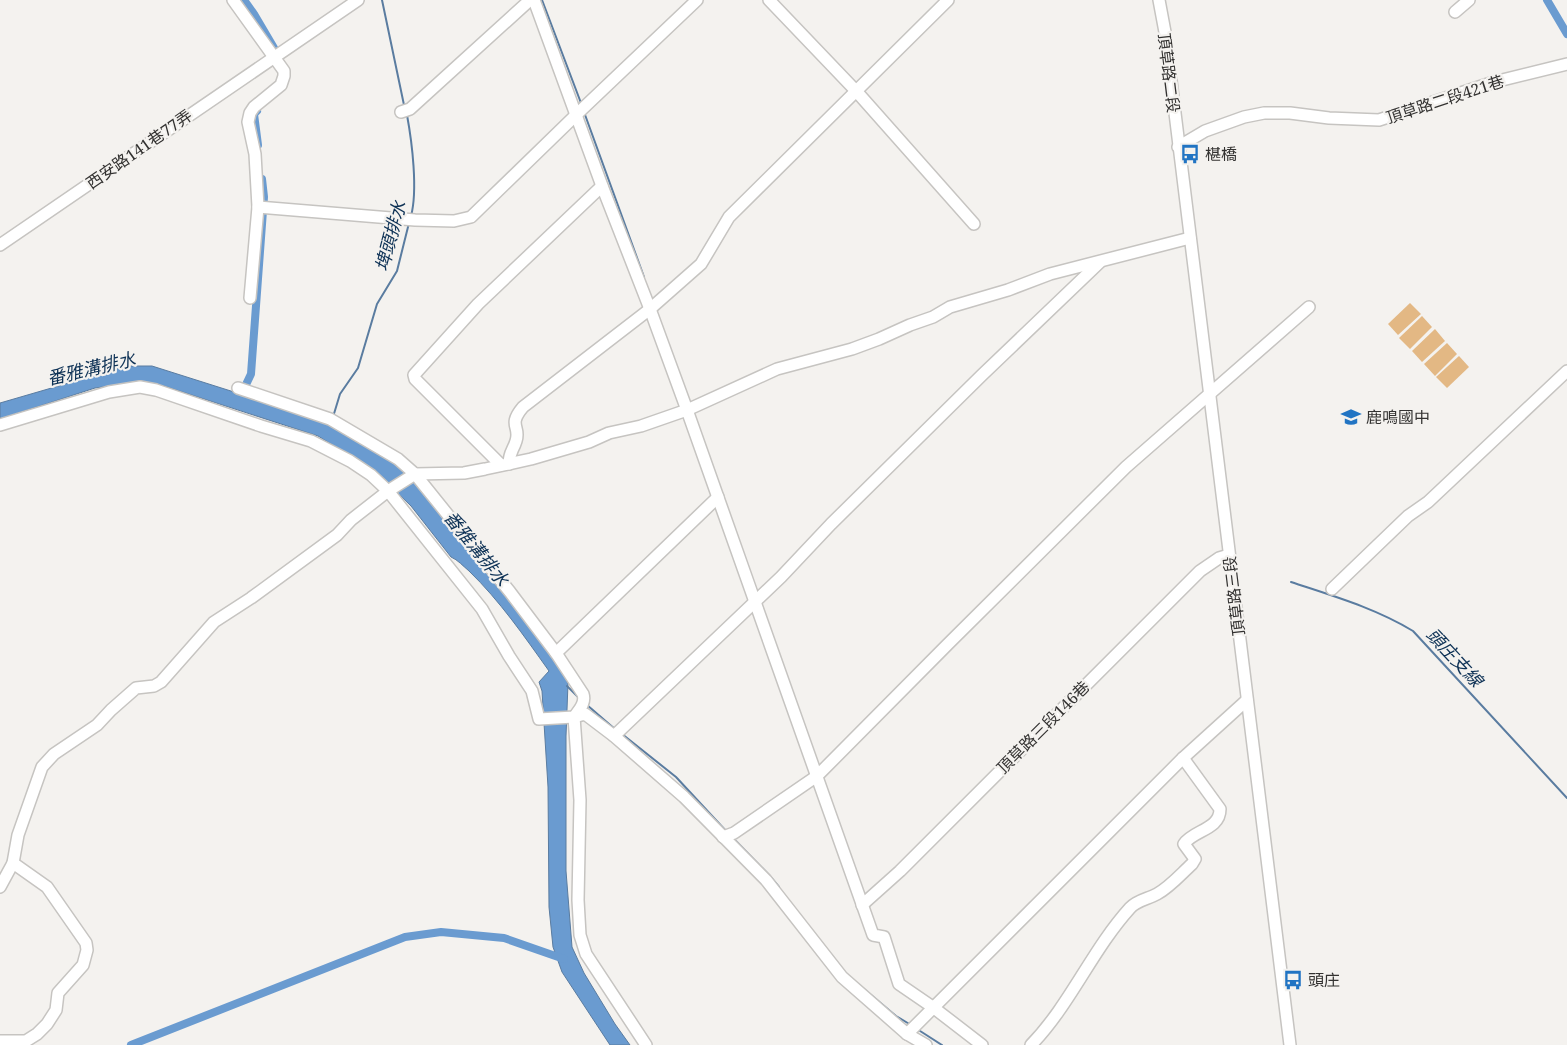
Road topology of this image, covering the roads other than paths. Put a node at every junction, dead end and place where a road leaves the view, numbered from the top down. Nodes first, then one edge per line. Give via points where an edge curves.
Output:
1 (233, 0) edge
2 (358, 0) edge
3 (530, 0) edge
4 (534, 0) edge
5 (698, 0) edge
6 (770, 0) edge
7 (948, 0) edge
8 (1159, 0) edge
9 (1469, 0) edge
10 (1455, 12) dead end
11 (274, 56) junction
12 (1567, 64) edge
13 (857, 92) junction
14 (405, 111) dead end
15 (577, 114) junction
16 (1178, 147) junction
17 (602, 186) junction
18 (262, 208) junction
19 (974, 224) dead end
20 (1190, 238) junction
21 (2, 244) edge
22 (1101, 261) junction
23 (250, 298) dead end
24 (1309, 307) dead end
25 (650, 309) junction
26 (1567, 371) edge
27 (238, 388) dead end
28 (1209, 394) junction
29 (687, 410) junction
30 (0, 425) edge
31 (505, 464) junction
32 (415, 474) junction
33 (388, 491) junction
34 (718, 498) junction
35 (1229, 555) junction
36 (1332, 588) dead end
37 (754, 602) junction
38 (556, 653) junction
39 (1247, 700) junction
40 (574, 717) junction
41 (618, 733) junction
42 (1183, 758) junction
43 (818, 776) junction
44 (728, 835) junction
45 (13, 863) junction
46 (0, 887) edge
47 (862, 905) junction
48 (934, 1008) junction
49 (907, 1034) junction
50 (0, 1042) edge
51 (646, 1045) edge
52 (926, 1045) edge
53 (982, 1045) edge
54 (1031, 1045) edge
55 (1290, 1045) edge

1 - 11 street
2 - 11 street, 西安路141巷77弄
3 - 14 street
4 - 15 street
5 - 15 street
6 - 13 street
7 - 13 street
8 - 16 street, 頂草路二段
9 - 10 street
11 - 18 street via 284,71 283,81 254,107 248,122
11 - 21 street, 西安路141巷77弄
12 - 16 street, 頂草路二段421巷 via 1494,82 1378,120 1290,113 1244,117 1205,131
13 - 19 street
13 - 25 street via 729,218 701,264
15 - 17 street
15 - 18 street via 471,217 454,221
16 - 20 street, 頂草路三段
17 - 25 street
17 - 31 street via 478,304 414,375
18 - 23 street
20 - 22 street
20 - 28 street, 頂草路三段
22 - 29 street via 950,307 852,350 777,369
22 - 37 street
24 - 28 street
25 - 29 street
25 - 31 street via 523,407 514,422 516,441
26 - 36 street
27 - 32 street via 330,419 398,459
28 - 35 street, 頂草路三段
28 - 43 street via 1105,488
29 - 31 street via 589,442
29 - 34 street
30 - 33 street via 109,392 140,387 311,441 350,461
31 - 32 street via 464,473
32 - 33 street
32 - 38 street
33 - 40 street via 482,608 532,691 539,719
33 - 45 street via 337,534 214,622 161,682 136,688 97,725 54,754 42,767 18,835
34 - 37 street
34 - 38 street
35 - 39 street, 頂草路三段
35 - 47 street, 頂草路三段146巷 via 1200,571 900,871
37 - 41 street
37 - 43 street
38 - 40 street via 584,694
39 - 42 street
39 - 55 street, 頂草路三段
40 - 41 street via 585,714
40 - 51 street via 580,800 580,935 586,954
41 - 44 street
42 - 48 street
42 - 54 street via 1220,809 1218,820 1184,844 1195,859 1192,864 1157,894 1134,904 1125,913 1051,1023
43 - 44 street
43 - 47 street
44 - 49 street via 842,977
45 - 46 street
45 - 50 street via 48,886 86,943 86,950 83,965 58,993 56,1010 37,1034 26,1041
47 - 48 street via 873,935 884,937 899,984
48 - 49 street
48 - 53 street
49 - 52 street

